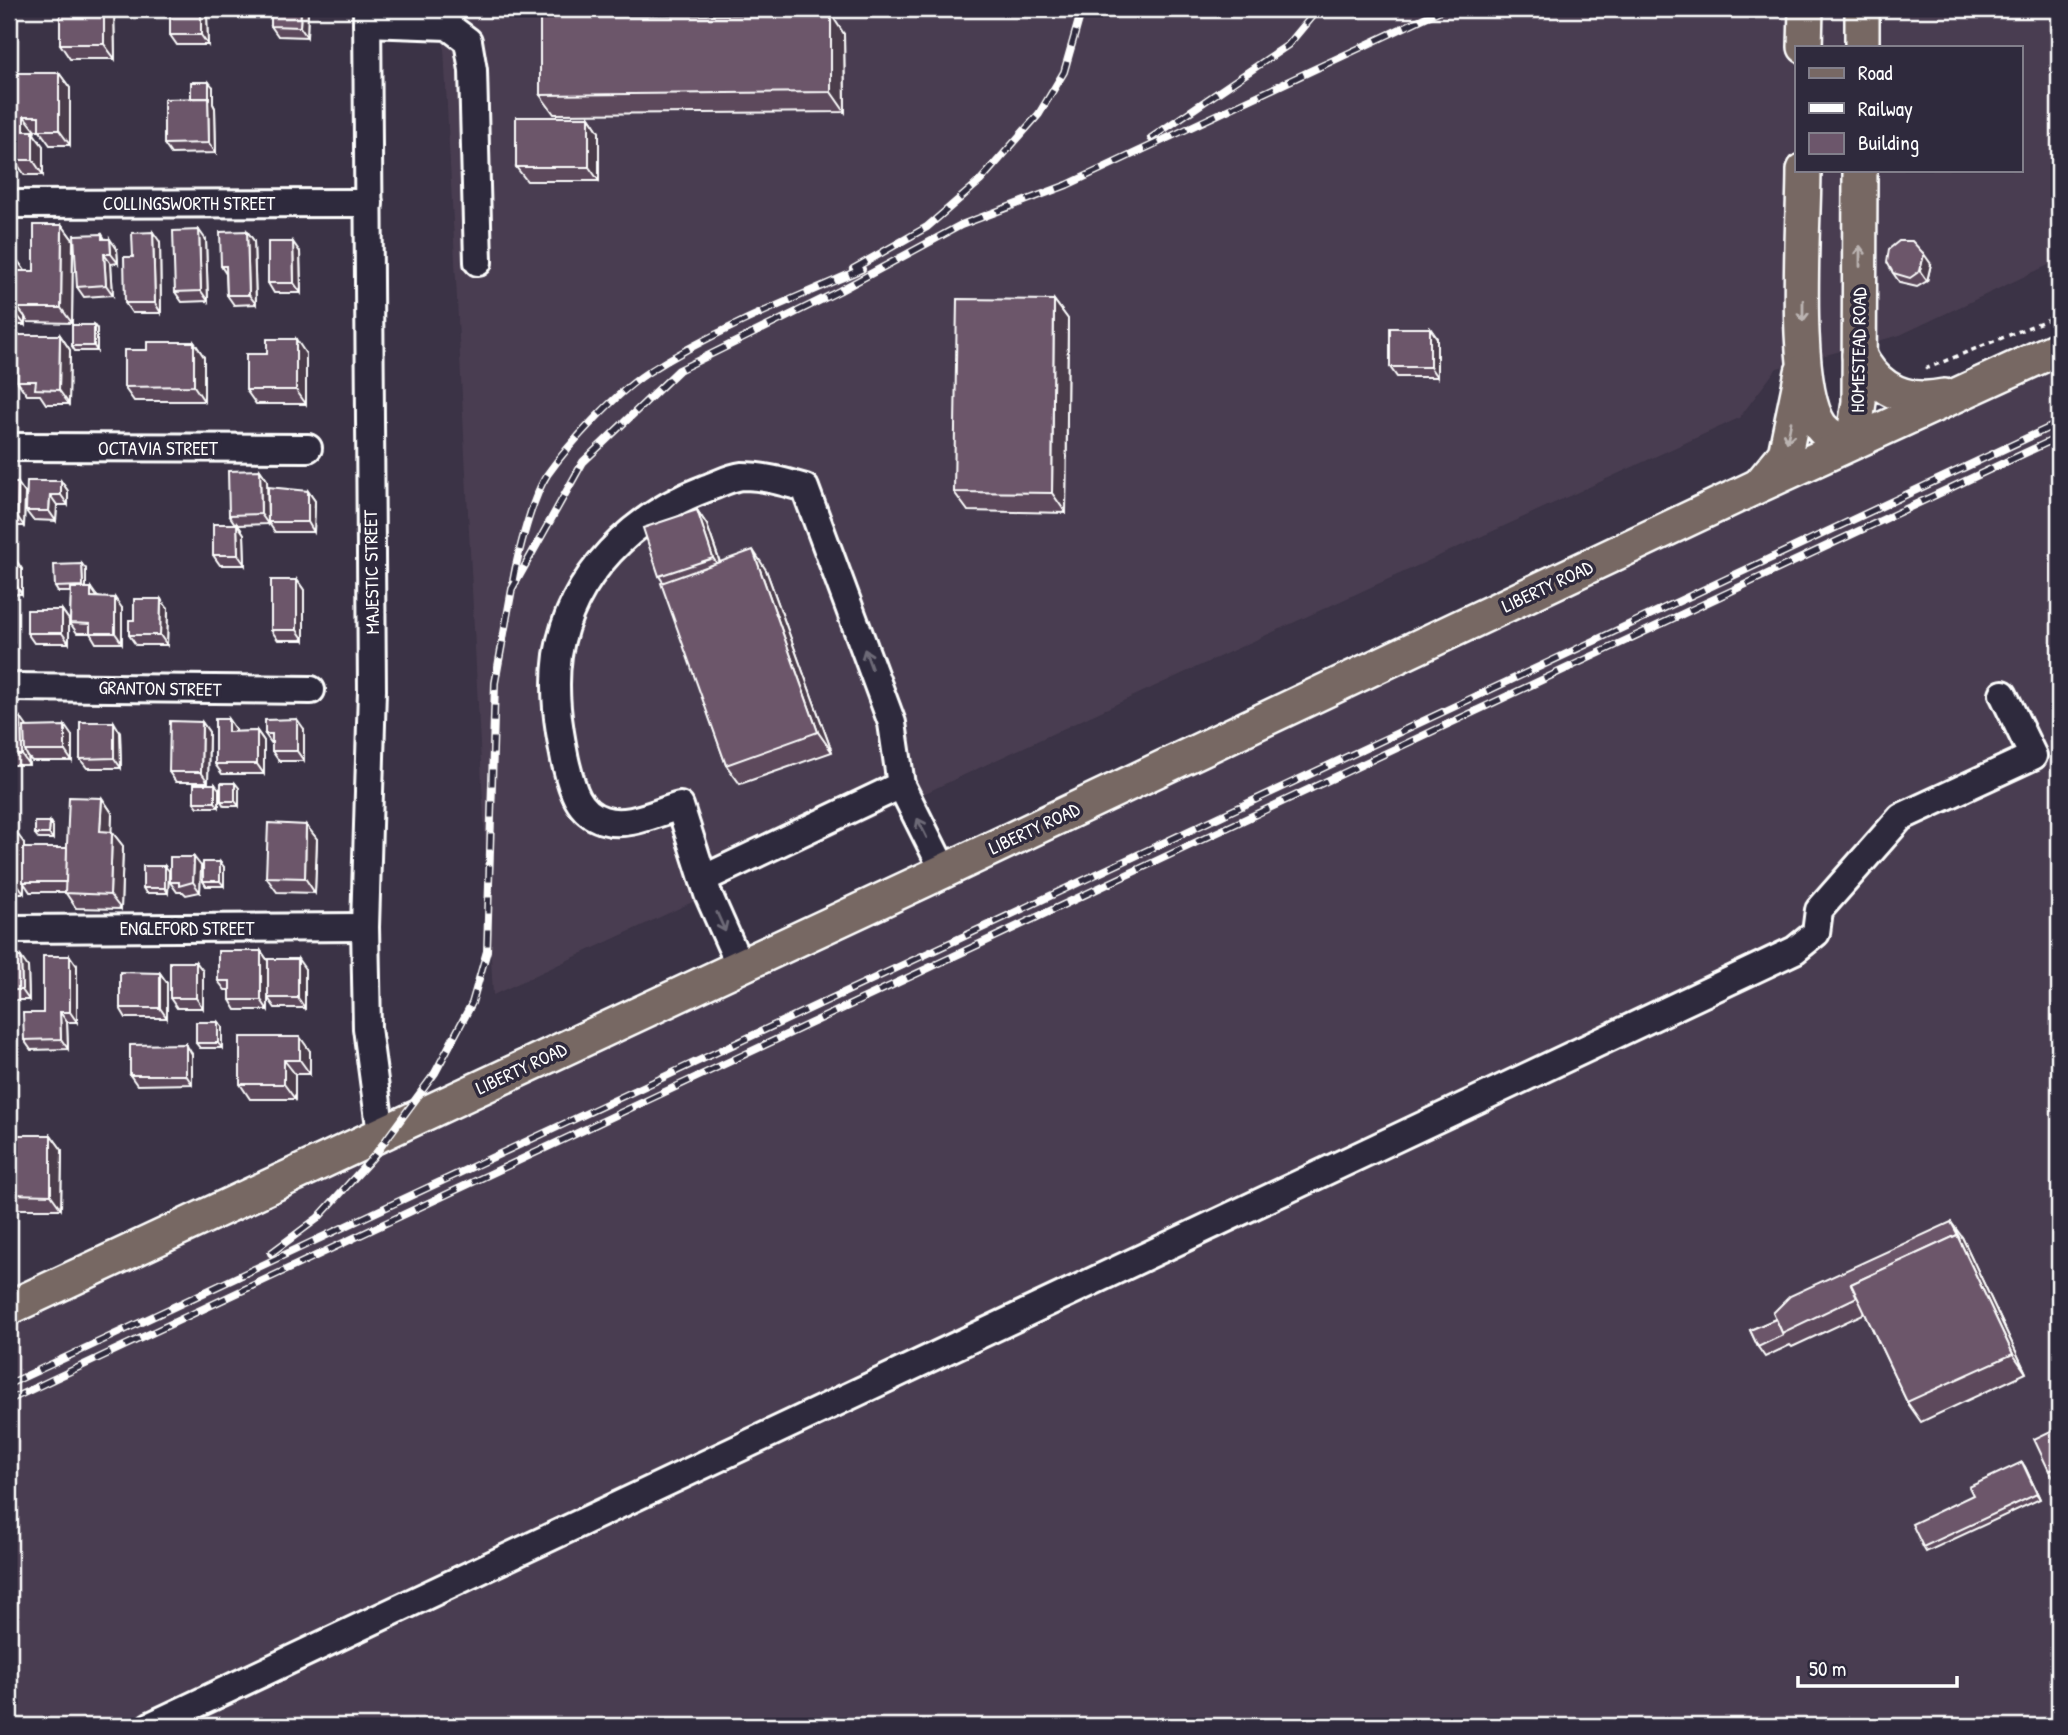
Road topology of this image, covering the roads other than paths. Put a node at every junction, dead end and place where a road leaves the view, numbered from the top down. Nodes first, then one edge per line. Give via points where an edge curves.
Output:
1 (1806, 9) edge
2 (1862, 9) edge
3 (367, 16) edge
4 (1805, 46) edge
5 (1862, 46) edge
6 (1804, 172) edge
7 (1860, 172) edge
8 (369, 203) junction
9 (9, 204) edge
10 (478, 262) dead end
11 (2059, 348) edge
12 (1859, 355) junction
13 (1803, 370) junction
14 (1976, 386) junction
15 (1848, 444) junction
16 (9, 447) edge
17 (308, 448) dead end
18 (1758, 486) junction
19 (9, 687) edge
20 (311, 690) dead end
21 (2003, 694) dead end
22 (901, 785) junction
23 (944, 871) junction
24 (703, 879) junction
25 (365, 927) junction
26 (9, 929) edge
27 (740, 966) junction
28 (381, 1134) junction
29 (9, 1308) edge
30 (150, 1726) edge

1 - 4 main road
2 - 5 main road
3 - 8 street, MAJESTIC STREET
3 - 10 street via 448,26 468,41 473,70
6 -> 13 main road, HOMESTEAD ROAD
12 -> 7 main road, HOMESTEAD ROAD
8 - 9 street, COLLINGSWORTH STREET
8 - 25 street, MAJESTIC STREET via 372,690
11 - 14 main road, LIBERTY ROAD
12 - 14 main road via 1878,383 1907,396 1941,397
12 - 15 main road, HOMESTEAD ROAD via 1858,411
13 - 15 main road, HOMESTEAD ROAD via 1821,428
13 -> 18 main road via 1785,454
14 - 15 main road, LIBERTY ROAD
15 - 18 main road, LIBERTY ROAD
16 - 17 street, OCTAVIA STREET
18 - 23 main road, LIBERTY ROAD
19 - 20 street, GRANTON STREET
21 - 30 street via 2033,756 1900,817 1819,909 1816,933 1795,950
23 -> 22 street
22 - 24 street
22 -> 24 street via 891,723 805,488 740,476 676,500 634,527 583,585 558,654 555,714 571,785 582,807 601,820 624,824 680,806
23 - 27 main road, LIBERTY ROAD
24 -> 27 street
25 - 26 street, ENGLEFORD STREET
25 - 28 street, MAJESTIC STREET via 367,1028
27 - 28 main road, LIBERTY ROAD
28 - 29 main road, LIBERTY ROAD

